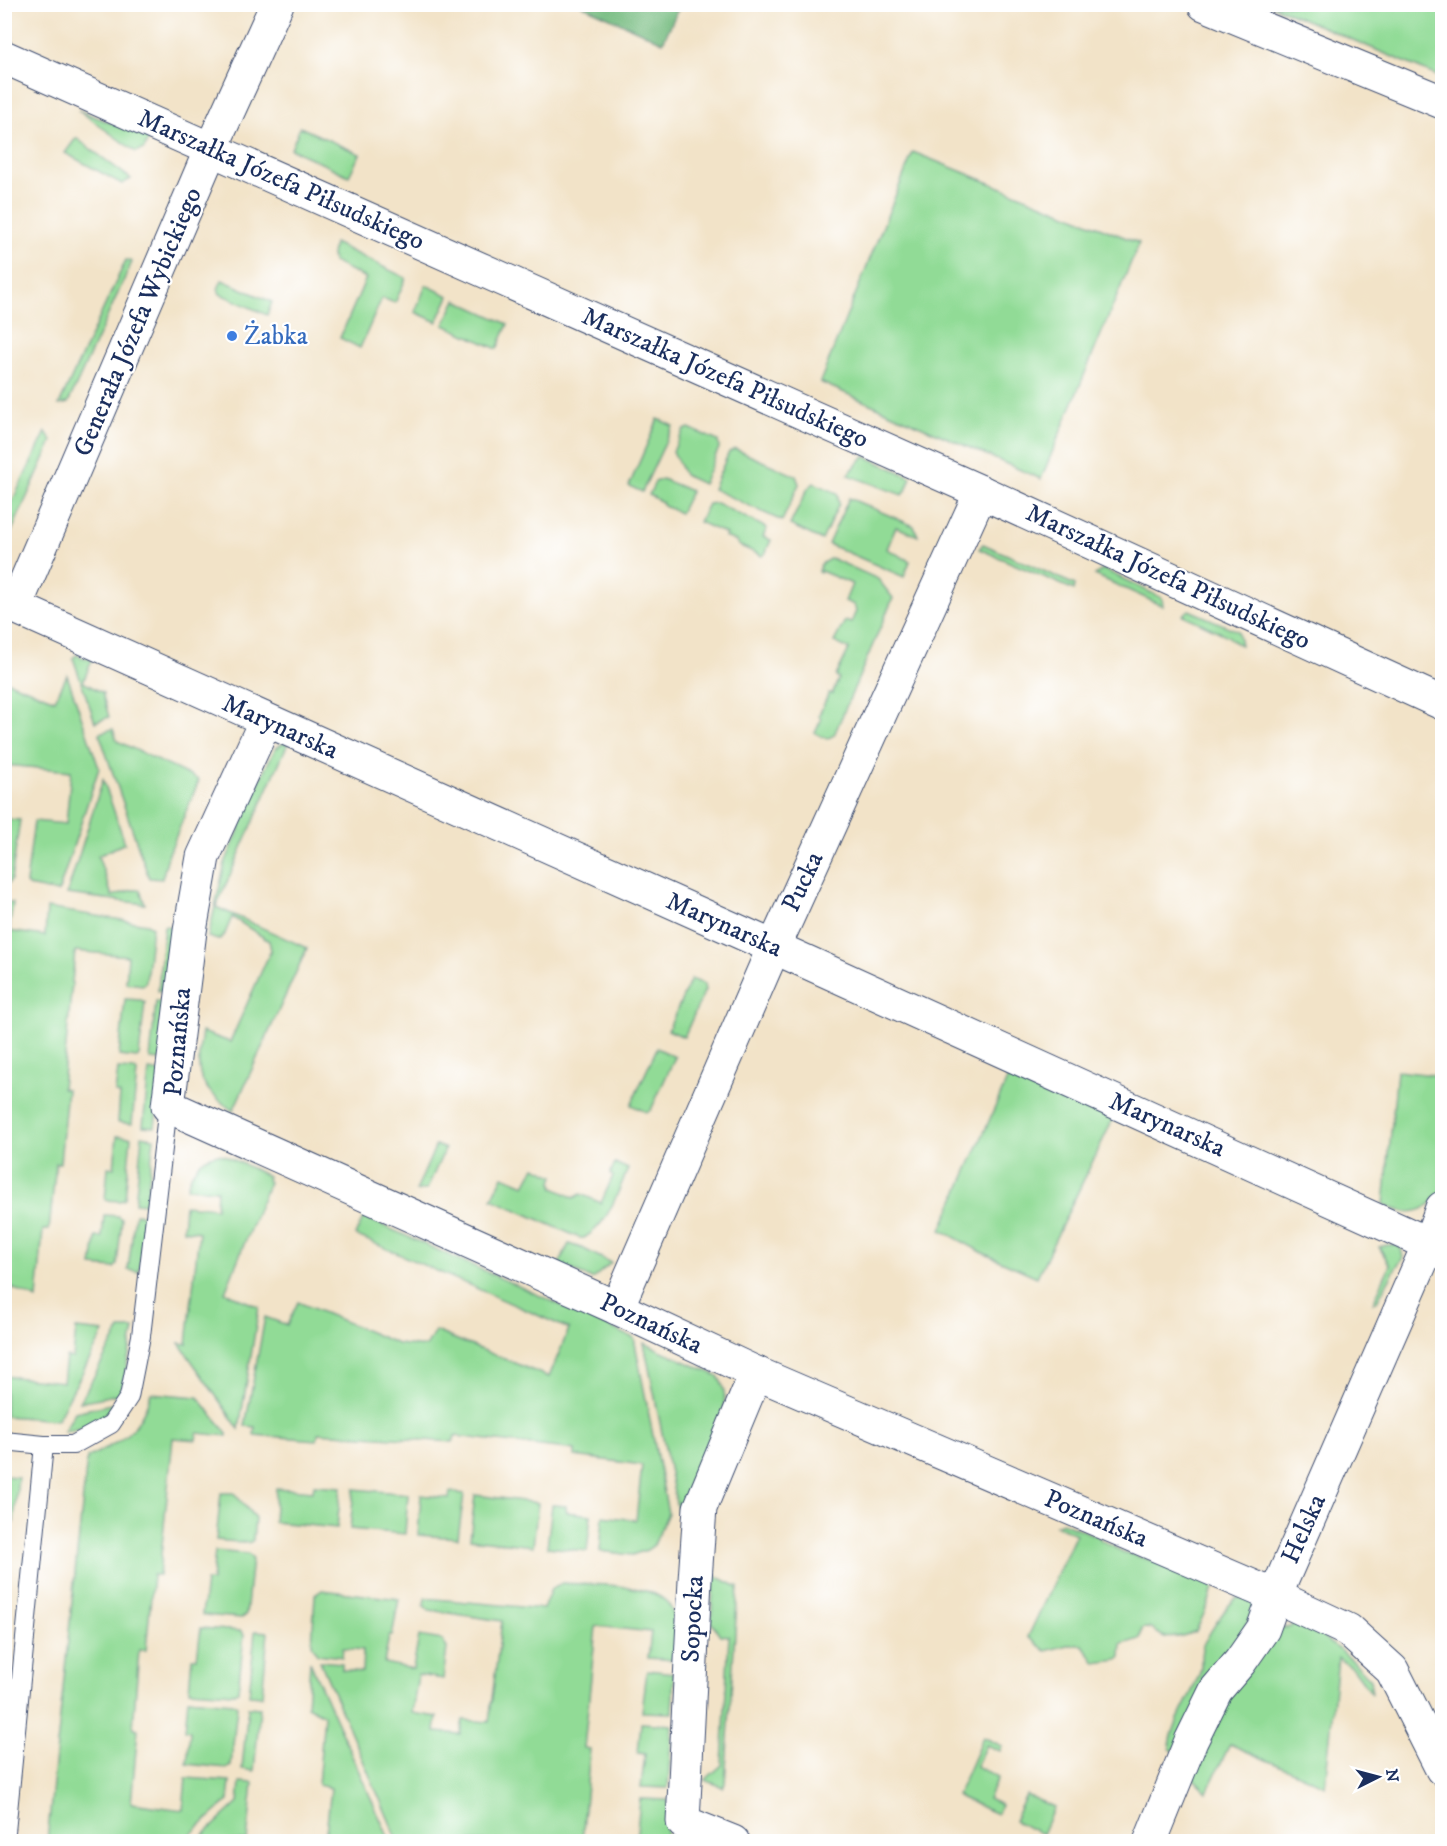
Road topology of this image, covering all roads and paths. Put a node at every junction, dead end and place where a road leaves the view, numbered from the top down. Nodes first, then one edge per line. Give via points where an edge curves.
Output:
1 (277, 4) edge
2 (1204, 4) edge
3 (4, 57) edge
4 (1443, 102) edge
5 (211, 149) junction
6 (981, 492) junction
7 (10, 604) edge
8 (1443, 703) edge
9 (266, 720) junction
10 (774, 947) junction
11 (168, 1106) junction
12 (1443, 1208) edge
13 (1436, 1247) edge
14 (617, 1308) junction
15 (756, 1373) junction
16 (4, 1441) edge
17 (44, 1445) junction
18 (1275, 1596) junction
19 (1443, 1769) edge
20 (682, 1832) edge
21 (5, 1842) edge
22 (733, 1842) edge
23 (1150, 1842) edge

1 - 5 street, Generała Józefa Wybickiego
2 - 4 street
3 - 5 street, Marszałka Józefa Piłsudskiego
5 - 6 street, Marszałka Józefa Piłsudskiego
5 - 7 street, Generała Józefa Wybickiego
6 - 8 street, Marszałka Józefa Piłsudskiego
6 - 10 street, Pucka
7 - 9 street, Marynarska
9 - 10 street, Marynarska
9 - 11 street, Poznańska via 203,857
10 - 13 street, Marynarska
10 - 14 street, Pucka
11 - 14 street, Poznańska
11 - 17 lane via 141,1336 129,1397 111,1424 74,1445
12 - 13 street, Helska
13 - 18 street, Helska
14 - 15 street, Poznańska
15 - 18 street, Poznańska
15 - 20 street, Sopocka via 700,1508
16 - 17 lane
17 - 21 lane
18 - 19 street, Poznańska via 1348,1630 1392,1670
18 - 23 street, Helska via 1263,1629 1216,1690
20 - 22 street, Sopocka

